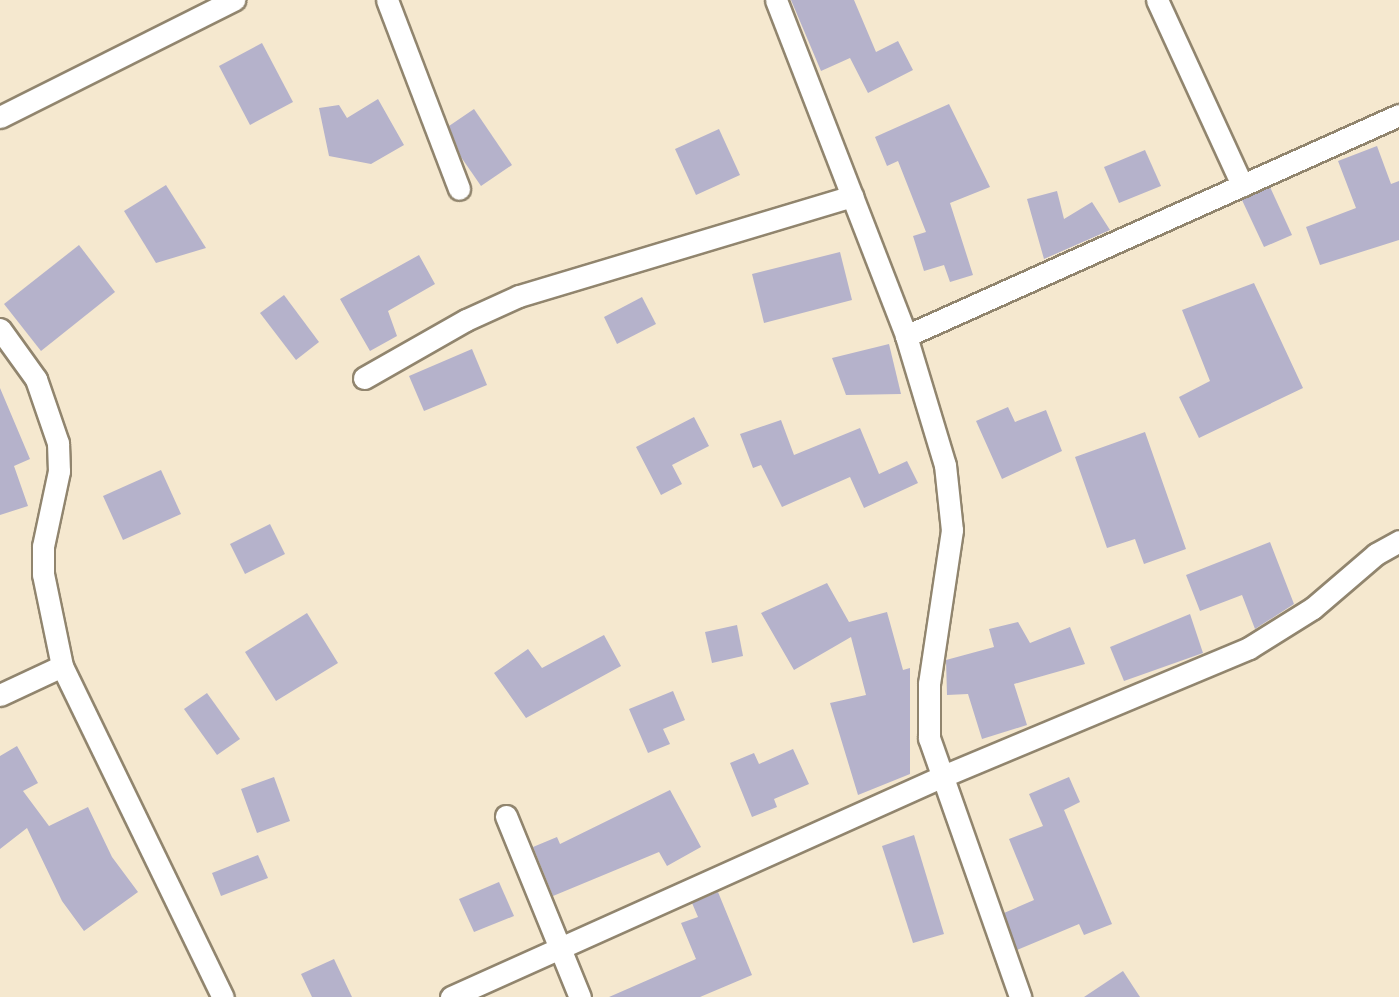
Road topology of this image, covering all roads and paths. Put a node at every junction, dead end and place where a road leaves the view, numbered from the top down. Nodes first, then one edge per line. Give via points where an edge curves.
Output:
1 (234, 0) edge
2 (387, 0) edge
3 (776, 0) edge
4 (1157, 0) edge
5 (1399, 115) edge
6 (0, 117) edge
7 (1242, 186) junction
8 (459, 188) dead end
9 (852, 196) junction
10 (0, 329) edge
11 (906, 337) junction
12 (364, 378) dead end
13 (1399, 541) edge
14 (62, 666) junction
15 (0, 695) edge
16 (941, 777) junction
17 (506, 816) dead end
18 (561, 948) junction
19 (223, 997) edge
20 (450, 997) edge
21 (580, 997) edge
22 (1020, 997) edge

1 - 6 street
2 - 8 street
3 - 9 street
4 - 7 street
5 - 7 street
7 - 11 street
9 - 11 street
9 - 12 street via 519,296 466,320
10 - 14 street via 36,379 58,443 59,471 43,546 43,574
11 - 16 street via 945,465 952,530 929,683 929,738
13 - 16 street via 1275,635
14 - 15 street
14 - 19 street
16 - 18 street
16 - 22 street
17 - 18 street
18 - 20 street
18 - 21 street

